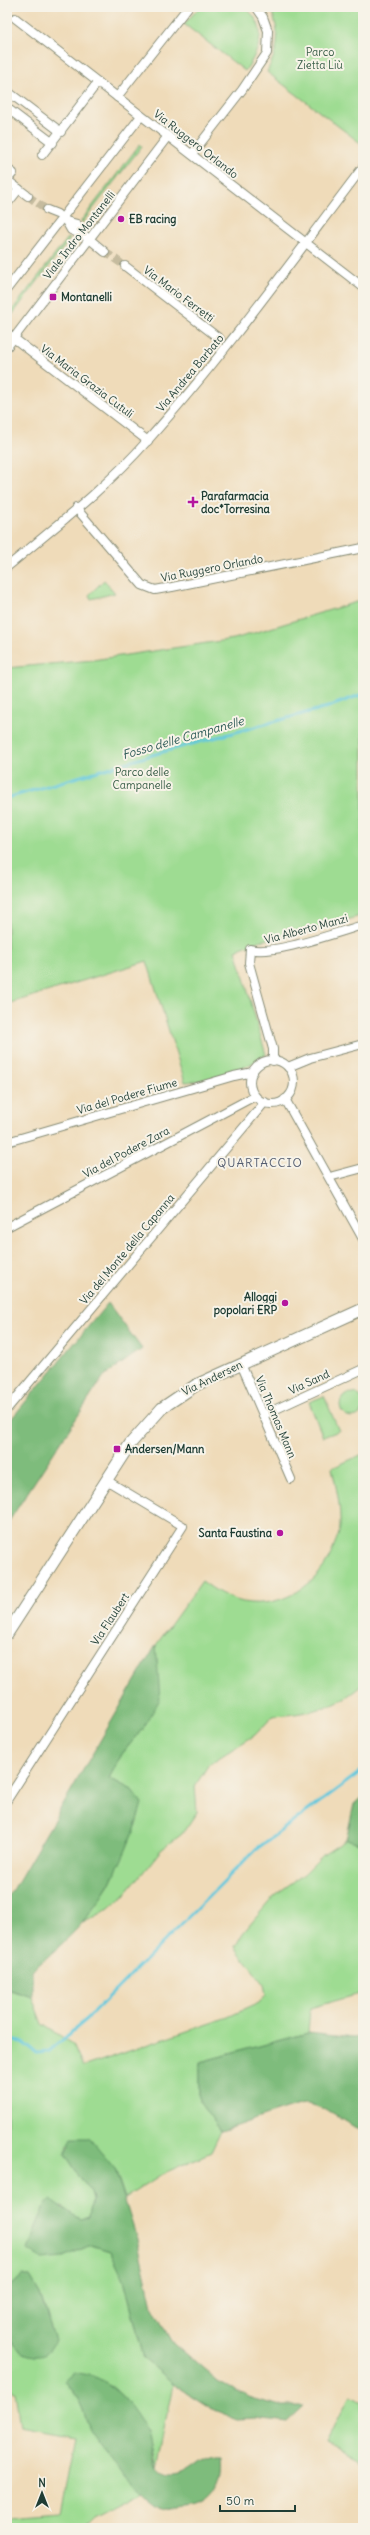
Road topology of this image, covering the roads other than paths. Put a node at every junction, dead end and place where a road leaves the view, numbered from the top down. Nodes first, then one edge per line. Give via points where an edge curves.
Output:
1 (188, 7) edge
2 (256, 7) edge
3 (15, 18) dead end
4 (98, 82) junction
5 (7, 91) edge
6 (117, 97) junction
7 (7, 108) edge
8 (141, 116) junction
9 (61, 132) junction
10 (168, 136) junction
11 (52, 143) junction
12 (192, 154) junction
13 (42, 155) dead end
14 (363, 167) edge
15 (7, 169) edge
16 (7, 180) edge
17 (18, 189) junction
18 (28, 196) tunnel mouth
19 (7, 204) edge
20 (48, 210) tunnel mouth
21 (57, 214) dead end
22 (93, 242) dead end
23 (306, 242) junction
24 (105, 252) tunnel mouth
25 (125, 266) tunnel mouth
26 (363, 287) edge
27 (7, 289) edge
28 (10, 336) edge
29 (220, 340) dead end
30 (7, 347) edge
31 (148, 441) junction
32 (76, 508) junction
33 (363, 548) edge
34 (7, 567) edge
35 (363, 925) edge
36 (363, 1044) edge
37 (273, 1060) junction
38 (288, 1067) junction
39 (253, 1072) junction
40 (255, 1096) junction
41 (286, 1099) junction
42 (265, 1102) junction
43 (7, 1142) edge
44 (363, 1168) edge
45 (333, 1176) dead end
46 (7, 1227) edge
47 (363, 1239) edge
48 (363, 1308) edge
49 (241, 1364) junction
50 (363, 1369) edge
51 (7, 1409) edge
52 (263, 1415) junction
53 (291, 1479) dead end
54 (106, 1480) junction
55 (7, 1634) edge
56 (7, 1800) edge

1 - 6 street
2 - 12 street via 268,31 267,53
3 - 4 street, Via Ruggero Orlando
4 - 6 street, Via Ruggero Orlando
4 - 9 street
5 - 9 street
6 - 8 street, Via Ruggero Orlando
7 - 11 street
8 - 10 street, Via Ruggero Orlando
8 - 27 street
9 - 11 street
10 - 12 street, Via Ruggero Orlando
10 - 28 street, Viale Indro Montanelli
11 - 13 street
12 - 23 street, Via Ruggero Orlando
14 - 23 street, Via Andrea Barbato
15 - 16 street via 13,173
16 - 17 street
17 - 18 street
17 - 19 street
20 - 21 street
22 - 24 street
23 - 26 street, Via Ruggero Orlando
23 - 31 street, Via Andrea Barbato via 228,345
25 - 29 street, Via Mario Ferretti
28 - 30 street, Viale Indro Montanelli
28 - 31 street, Via Maria Grazia Cutuli
31 - 32 street, Via Andrea Barbato
32 - 33 street, Via Ruggero Orlando via 136,580 150,589 172,587
32 - 34 street, Via Andrea Barbato
35 - 37 street, Via Alberto Manzi via 276,949 260,952 250,949 249,963 273,1049
36 - 38 street via 310,1058
37 - 38 street
37 - 39 street via 262,1063
38 - 41 street via 294,1084
39 - 40 street via 250,1082
39 - 43 street, Via del Podere Fiume
40 - 42 street
40 - 46 street, Via del Podere Zara
41 - 42 street via 275,1104
41 - 47 street
42 - 51 street, Via del Monte della Capanna
44 - 45 street
48 - 49 street, Via Andersen
49 - 52 street, Via Thomas Mann
49 - 54 street, Via Andersen via 188,1388 166,1404 136,1436
50 - 52 street, Via Sand
52 - 53 street, Via Thomas Mann
54 - 55 street, Via Andersen
54 - 56 street, Via Flaubert via 183,1526

